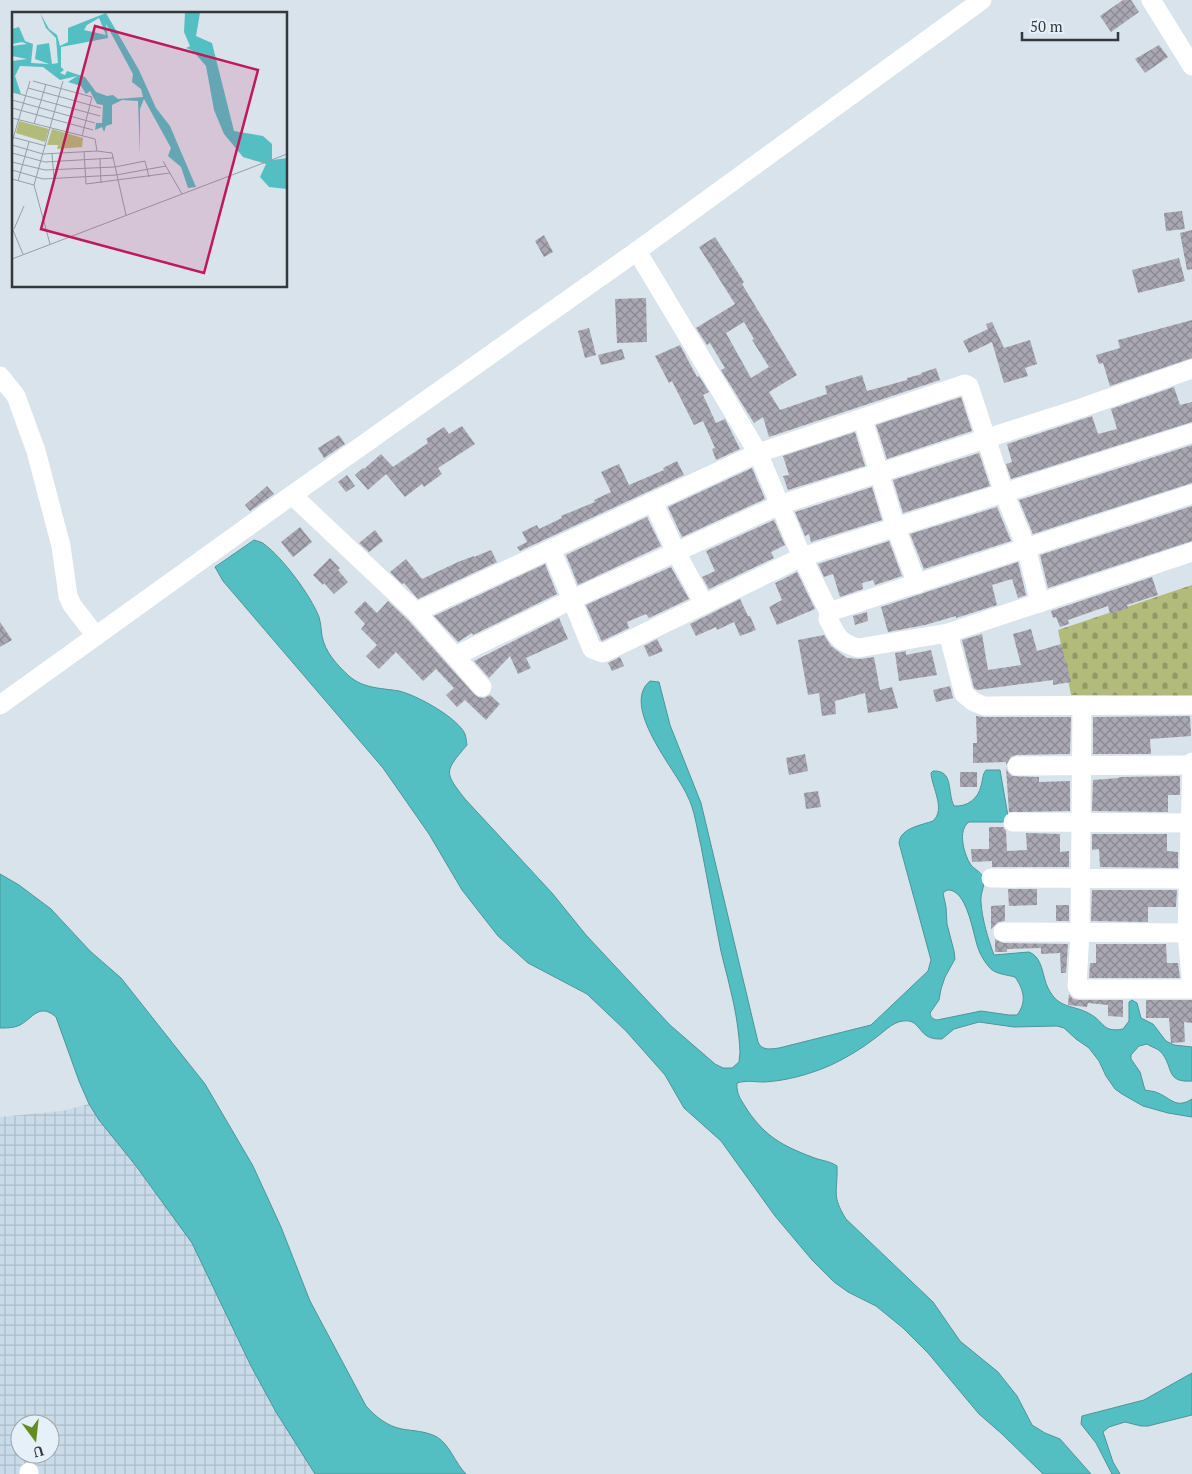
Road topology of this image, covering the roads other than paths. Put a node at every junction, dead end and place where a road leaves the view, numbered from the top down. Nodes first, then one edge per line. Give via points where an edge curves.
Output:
1 (982, 0) edge
2 (1151, 0) edge
3 (1192, 66) edge
4 (637, 251) junction
5 (1192, 369) edge
6 (0, 376) edge
7 (863, 420) junction
8 (1192, 433) edge
9 (987, 439) junction
10 (758, 454) junction
11 (878, 472) junction
12 (1004, 493) junction
13 (1192, 494) edge
14 (292, 495) junction
15 (653, 502) junction
16 (779, 505) junction
17 (896, 528) junction
18 (1026, 547) junction
19 (551, 549) junction
20 (676, 552) junction
21 (1192, 552) edge
22 (802, 556) junction
23 (917, 584) junction
24 (571, 600) junction
25 (1040, 603) junction
26 (704, 604) junction
27 (416, 612) junction
28 (829, 612) junction
29 (92, 631) junction
30 (948, 633) junction
31 (455, 656) junction
32 (482, 687) dead end
33 (0, 705) edge
34 (1192, 705) edge
35 (1082, 706) junction
36 (1192, 764) edge
37 (1017, 766) dead end
38 (1081, 766) junction
39 (1014, 822) dead end
40 (1081, 822) junction
41 (1191, 823) edge
42 (991, 878) dead end
43 (1080, 878) junction
44 (1190, 879) edge
45 (1002, 932) dead end
46 (1080, 932) junction
47 (1190, 933) edge
48 (1192, 989) edge

1 - 4 street
2 - 3 street
4 - 10 street
4 - 14 street
5 - 9 street
6 - 29 street via 16,396 36,450 61,546 68,596
7 - 9 street via 968,384
7 - 10 street
7 - 11 street
8 - 12 street
9 - 11 street
9 - 12 street
10 - 15 street
10 - 16 street
11 - 16 street
11 - 17 street
12 - 17 street
12 - 18 street
13 - 18 street
14 - 27 street
14 - 29 street
15 - 19 street
15 - 20 street
16 - 20 street
16 - 22 street
17 - 22 street
17 - 23 street
18 - 23 street
18 - 25 street
19 - 24 street
19 - 27 street
20 - 24 street
20 - 26 street
21 - 25 street
22 - 26 street
22 - 28 street
23 - 28 street
24 - 26 street via 592,649 603,653
24 - 31 street
25 - 30 street
27 - 31 street
28 - 30 street via 828,619 837,636 844,644 858,648
29 - 33 street
30 - 35 street via 964,694 974,702 984,706
31 - 32 street
34 - 35 street
35 - 38 street
36 - 38 street
36 - 41 street
37 - 38 street
38 - 40 street
39 - 40 street
40 - 41 street
40 - 43 street
41 - 44 street
42 - 43 street
43 - 44 street
43 - 46 street
44 - 47 street
45 - 46 street
46 - 47 street
46 - 48 street via 1079,988
47 - 48 street

